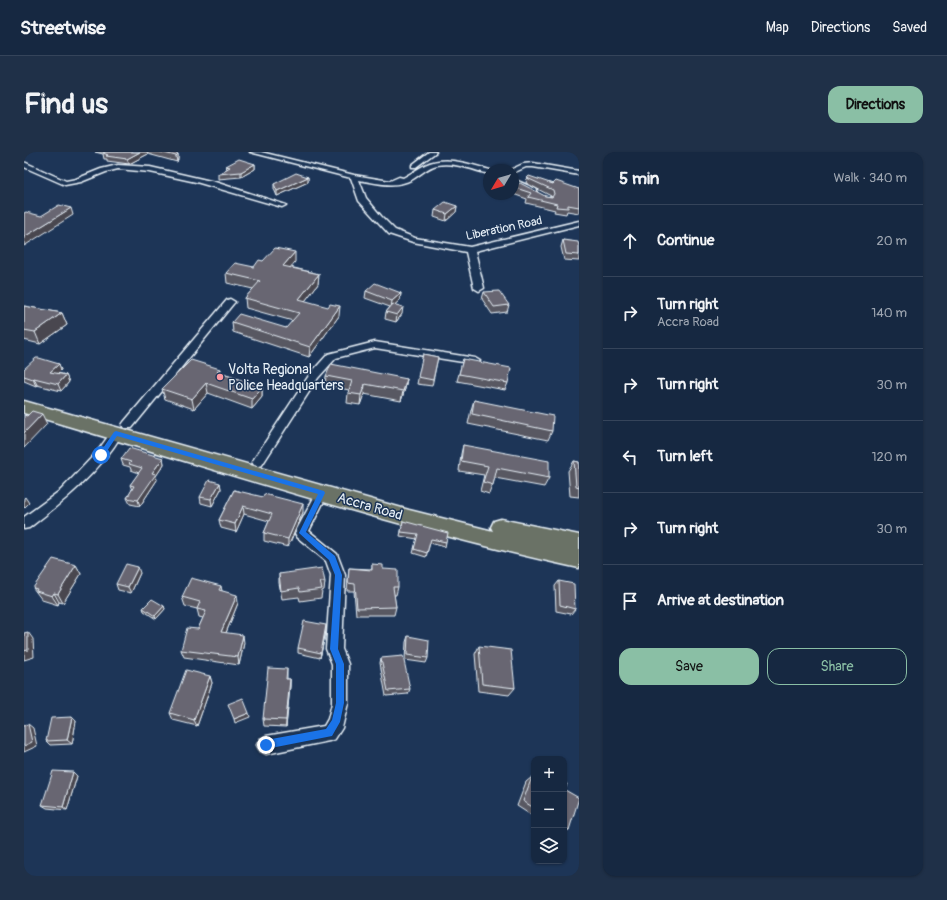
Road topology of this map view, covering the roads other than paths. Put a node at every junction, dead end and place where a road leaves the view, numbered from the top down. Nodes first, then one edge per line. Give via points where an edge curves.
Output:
1 (253, 152) edge
2 (280, 152) edge
3 (433, 152) edge
4 (271, 157) junction
5 (24, 164) edge
6 (519, 168) edge
7 (483, 170) edge
8 (579, 173) edge
9 (354, 177) junction
10 (391, 183) junction
11 (519, 184) edge
12 (540, 195) edge
13 (282, 205) dead end
14 (578, 225) edge
15 (470, 250) junction
16 (479, 288) dead end
17 (230, 302) dead end
18 (475, 361) edge
19 (24, 395) edge
20 (24, 407) edge
21 (122, 429) junction
22 (258, 462) junction
23 (322, 493) junction
24 (24, 524) edge
25 (579, 544) edge
26 (579, 559) edge
27 (266, 745) dead end

1 - 4 street
2 - 4 street
3 - 10 street
4 - 9 street
5 - 13 street via 65,183 72,183 105,169 120,167 159,171 224,186
6 - 8 street via 533,165
7 - 10 street via 442,163 429,165 402,181
9 - 10 street
9 - 15 street, Liberation Road via 362,199 392,232 413,240
11 - 12 street
14 - 15 street, Liberation Road
15 - 16 street
17 - 21 street
18 - 22 street via 375,345 332,356 314,376
19 - 21 main road, Accra Road
20 - 21 main road, Accra Road
21 - 22 main road, Accra Road
21 - 23 main road, Accra Road
21 - 24 street via 65,494
22 - 25 main road, Accra Road via 486,524
23 - 26 main road, Accra Road via 514,545
23 - 27 street via 302,533 332,558 338,575 334,649 340,664 340,703 336,722 329,733

